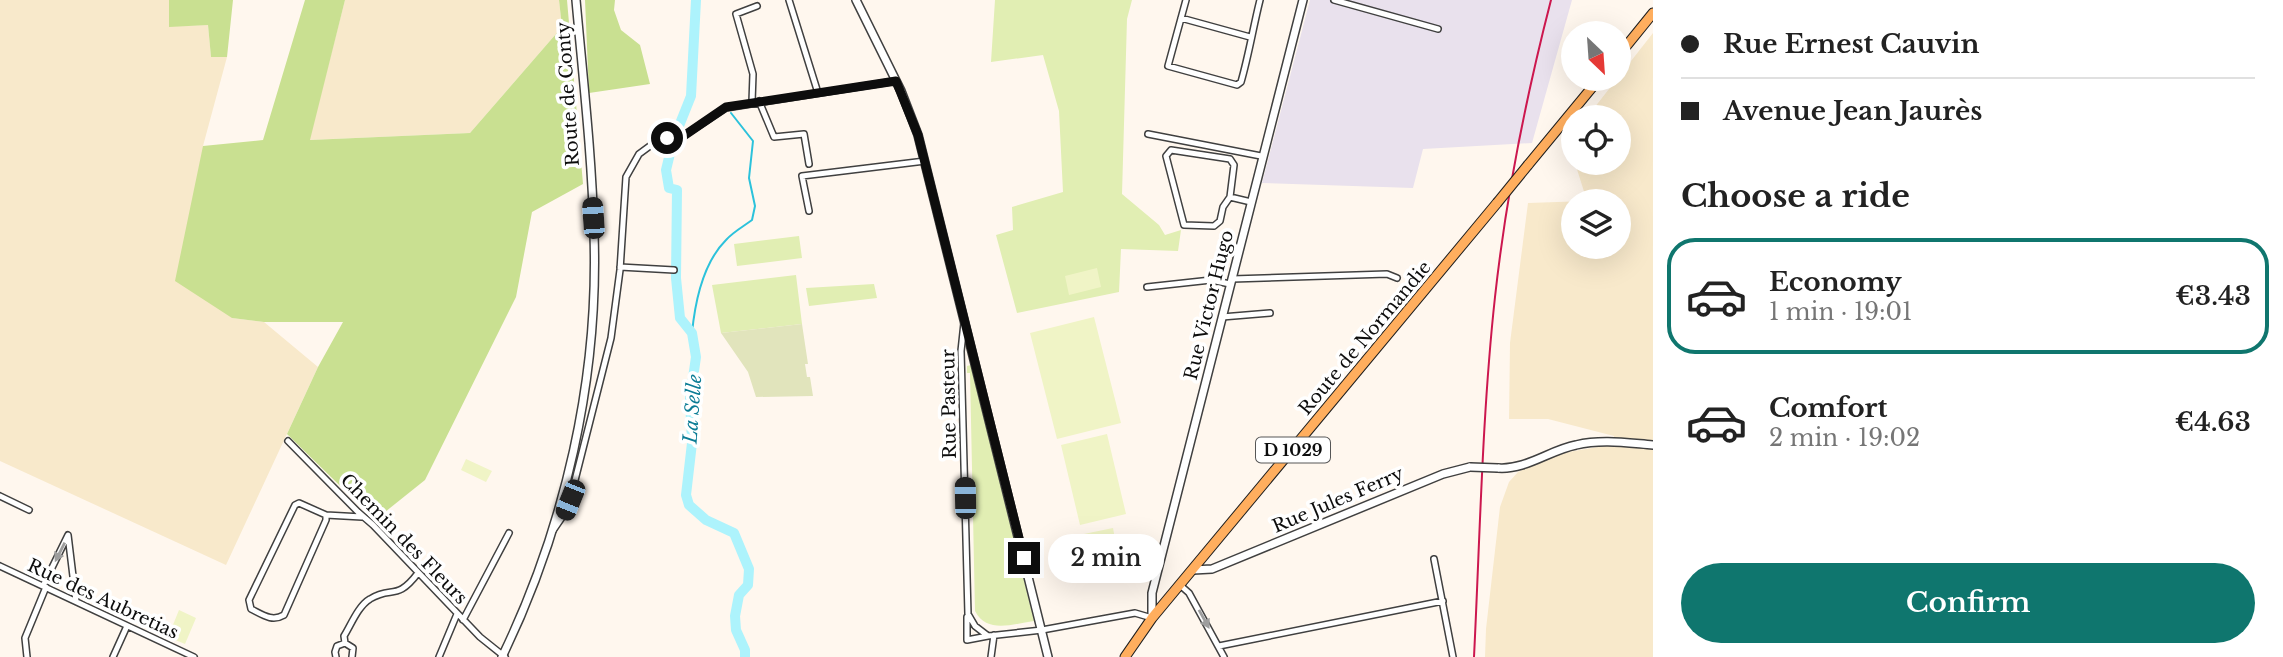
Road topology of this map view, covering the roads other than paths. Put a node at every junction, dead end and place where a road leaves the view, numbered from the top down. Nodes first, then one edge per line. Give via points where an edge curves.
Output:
1 (576, 0) edge
2 (789, 0) edge
3 (856, 0) edge
4 (1186, 0) edge
5 (1261, 0) edge
6 (1303, 0) edge
7 (1334, 0) edge
8 (757, 6) dead end
9 (1653, 13) edge
10 (1181, 18) junction
11 (1438, 29) dead end
12 (1250, 37) junction
13 (1631, 40) edge
14 (896, 81) junction
15 (1589, 91) edge
16 (818, 93) junction
17 (756, 102) junction
18 (1149, 134) dead end
19 (1262, 156) junction
20 (925, 161) junction
21 (809, 164) dead end
22 (1230, 197) junction
23 (1251, 202) junction
24 (809, 211) dead end
25 (620, 267) junction
26 (674, 270) dead end
27 (1397, 278) dead end
28 (1231, 281) junction
29 (1147, 287) dead end
30 (1270, 313) dead end
31 (1222, 317) junction
32 (965, 320) junction
33 (975, 360) junction
34 (962, 362) junction
35 (288, 441) dead end
36 (1653, 445) edge
37 (0, 496) edge
38 (29, 510) dead end
39 (326, 515) junction
40 (365, 517) junction
41 (559, 519) junction
42 (509, 533) dead end
43 (1434, 559) dead end
44 (0, 566) edge
45 (1193, 570) junction
46 (418, 573) junction
47 (1180, 584) junction
48 (44, 587) junction
49 (76, 601) junction
50 (1443, 601) junction
51 (457, 614) junction
52 (968, 614) junction
53 (1152, 618) junction
54 (463, 620) junction
55 (127, 626) junction
56 (1041, 630) junction
57 (991, 636) junction
58 (345, 643) junction
59 (1219, 646) junction
60 (503, 656) edge
61 (27, 657) edge
62 (113, 657) edge
63 (194, 657) edge
64 (336, 657) edge
65 (352, 657) edge
66 (439, 657) edge
67 (991, 657) edge
68 (1048, 657) edge
69 (1125, 657) edge
70 (1224, 657) edge
71 (1453, 657) edge

1 - 41 street, Route de Conty via 594,234 593,316 581,411
2 - 16 street
3 - 14 street
4 - 10 street
5 - 12 street
6 - 19 street, Rue Victor Hugo
7 - 11 street
8 - 17 street via 736,14
9 - 13 main road
10 - 12 street
10 - 12 street via 1168,66 1237,85 1251,48
14 - 16 street
14 - 20 street
15 - 45 main road, Route de Normandie / D 1029, bridge
16 - 17 street
17 - 21 street via 774,137 804,134
17 - 25 street via 720,110 685,135 658,140 639,154 626,177
18 - 19 street
19 - 23 street, Rue Victor Hugo
20 - 24 street via 802,176
20 - 32 street
22 - 22 street via 1234,165 1230,159 1179,150 1166,156 1184,225 1214,226
22 - 23 street
23 - 28 street, Rue Victor Hugo
25 - 26 street
25 - 41 street via 611,338 570,500
27 - 28 street via 1387,274
28 - 29 street
28 - 31 street, Rue Victor Hugo
30 - 31 street
31 - 53 street, Rue Victor Hugo via 1152,593
32 - 33 street
32 - 34 street, Rue Pasteur
33 - 34 street
33 - 56 street
34 - 52 street, Rue Pasteur
35 - 40 street, Chemin des Fleurs
36 - 45 street, Rue Jules Ferry, bridge via 1602,440 1574,445 1516,467 1470,467 1443,474 1212,569
37 - 38 street
39 - 39 street via 284,615 271,618 251,609 249,600 295,505
39 - 40 street
40 - 46 street, Chemin des Fleurs
41 - 60 street, Route de Conty
42 - 54 street
43 - 50 street
44 - 48 street, Rue des Aubretias
45 - 47 main road, Route de Normandie / D 1029
46 - 51 street, Chemin des Fleurs
46 - 58 street via 399,592 378,595 365,603 344,636
47 - 53 main road, Route de Normandie / D 1029
47 -> 59 street
48 - 49 street, Rue des Aubretias
49 -> 48 street via 68,535
48 - 61 street via 25,638
49 - 55 street, Rue des Aubretias
50 - 59 street
50 - 71 street
51 - 54 street, Chemin des Fleurs
51 - 66 street
52 - 57 street via 975,626
52 - 57 street, Rue Pasteur via 967,640
53 - 56 street via 1135,613
53 - 69 main road, Route de Normandie / D 1029
54 - 60 street, Chemin des Fleurs
55 - 62 street
55 - 63 street, Rue des Aubretias
56 - 57 street
56 - 68 street
57 - 67 street
58 - 64 street via 337,646
58 - 65 street via 353,648
59 - 70 street

